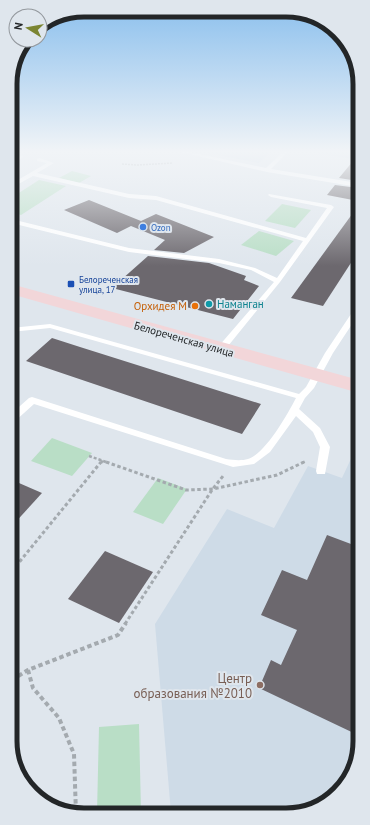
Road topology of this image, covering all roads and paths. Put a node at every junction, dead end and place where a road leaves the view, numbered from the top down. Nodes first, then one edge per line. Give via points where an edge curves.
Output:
1 (100, 190) edge
2 (271, 195) dead end
3 (17, 222) edge
4 (307, 240) junction
5 (278, 281) junction
6 (17, 293) edge
7 (353, 318) edge
8 (17, 329) edge
9 (221, 349) junction
10 (316, 375) junction
11 (353, 386) edge
12 (301, 397) junction
13 (294, 410) junction
14 (17, 414) edge
15 (325, 447) junction
16 (89, 456) dead end
17 (103, 460) junction
18 (233, 464) junction
19 (321, 471) dead end
20 (213, 488) junction
21 (17, 565) edge
22 (28, 670) junction
23 (17, 677) edge
24 (76, 807) edge

1 - 4 lane via 129,196 156,198
2 - 4 lane via 331,207
3 - 5 lane via 129,250 219,261 253,270
4 - 5 lane
5 - 9 lane
6 - 9 street, Белореченская улица
7 - 10 lane
8 - 12 lane via 50,326
9 - 10 street, Белореченская улица
10 - 11 street, Белореченская улица
10 - 12 lane via 310,388
12 - 13 lane
13 - 15 lane via 317,430
13 - 18 lane via 267,450 251,462
14 - 18 lane via 32,400
15 - 19 lane
15 - 20 path via 277,475
16 - 17 path
17 - 20 path via 186,490
17 - 21 path
18 - 20 path
20 - 22 path via 118,634
22 - 23 path
22 - 24 path via 33,688 59,718 74,754

